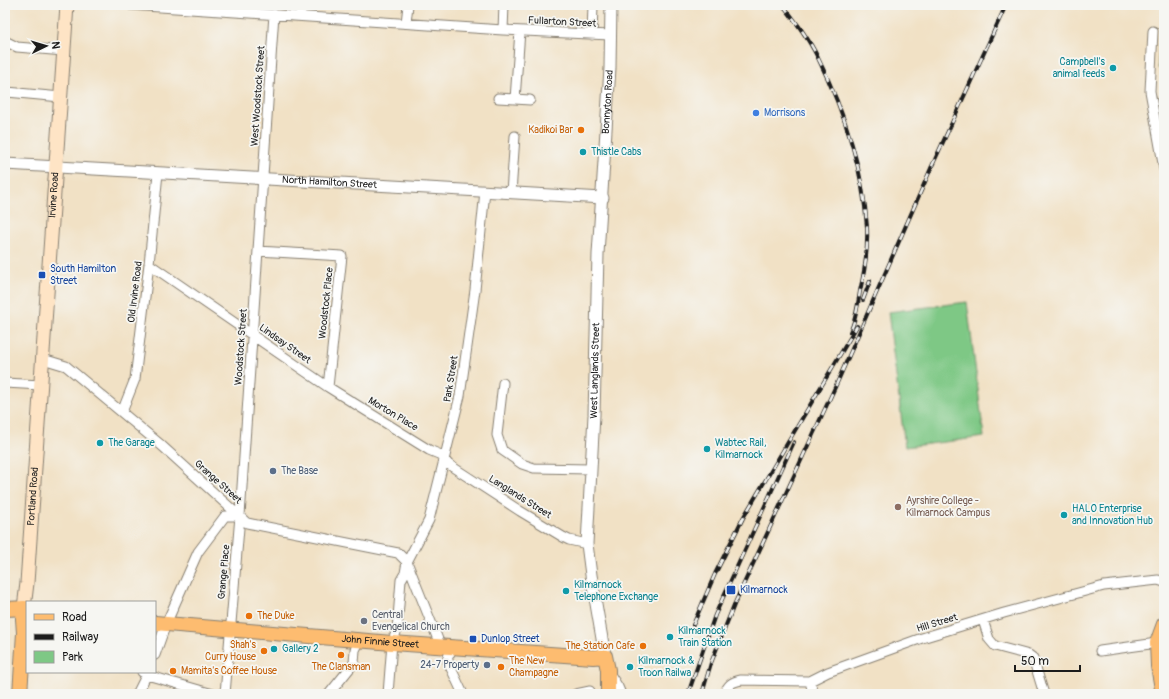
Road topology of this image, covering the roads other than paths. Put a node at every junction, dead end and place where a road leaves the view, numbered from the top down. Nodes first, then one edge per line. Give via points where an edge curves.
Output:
1 (67, 5) edge
2 (130, 5) edge
3 (408, 5) edge
4 (504, 5) edge
5 (593, 5) edge
6 (611, 5) edge
7 (274, 14) junction
8 (406, 23) junction
9 (503, 30) junction
10 (520, 31) junction
11 (1154, 31) dead end
12 (592, 35) junction
13 (610, 35) junction
14 (5, 41) edge
15 (64, 51) junction
16 (6, 92) dead end
17 (61, 97) junction
18 (498, 98) dead end
19 (515, 99) junction
20 (530, 100) dead end
21 (515, 136) dead end
22 (5, 164) edge
23 (56, 167) junction
24 (1164, 169) edge
25 (158, 173) junction
26 (264, 179) junction
27 (485, 191) junction
28 (511, 193) junction
29 (603, 198) junction
30 (258, 251) junction
31 (149, 264) junction
32 (253, 335) junction
33 (43, 358) junction
34 (5, 382) edge
35 (503, 383) dead end
36 (41, 385) junction
37 (328, 387) junction
38 (122, 412) junction
39 (445, 460) junction
40 (590, 469) junction
41 (240, 516) junction
42 (587, 544) junction
43 (407, 562) junction
44 (1164, 582) edge
45 (25, 608) edge
46 (5, 609) edge
47 (983, 620) junction
48 (161, 623) edge
49 (1164, 624) edge
50 (230, 629) junction
51 (25, 631) edge
52 (360, 640) junction
53 (392, 643) junction
54 (1157, 643) junction
55 (447, 647) junction
56 (156, 650) edge
57 (1100, 651) dead end
58 (605, 656) junction
59 (608, 670) junction
60 (146, 673) edge
61 (810, 681) junction
62 (590, 691) dead end
63 (20, 694) edge
64 (137, 694) edge
65 (213, 694) edge
66 (225, 694) edge
67 (328, 694) edge
68 (388, 694) edge
69 (463, 694) edge
70 (576, 694) edge
71 (608, 694) edge
72 (621, 694) edge
73 (724, 694) edge
74 (813, 694) edge
75 (1044, 694) edge
76 (1163, 694) edge

1 - 15 main road, Irvine Road
2 - 7 street, Fullarton Street
3 - 8 street
4 - 9 street
5 - 12 street
6 - 13 street, Bonnyton Road
7 - 8 street, Fullarton Street
7 - 26 street, West Woodstock Street
8 - 9 street, Fullarton Street
9 - 10 street, Fullarton Street
10 - 12 street, Fullarton Street
10 - 19 street
11 - 24 street via 1150,91
12 - 13 street, Fullarton Street
13 - 29 street, Bonnyton Road
14 - 15 street via 17,47
15 - 17 main road, Irvine Road
16 - 17 street
17 - 23 main road, Irvine Road
18 - 19 street
19 - 20 street
21 - 28 street
22 - 23 street
23 - 25 street, North Hamilton Street
23 - 33 main road, Irvine Road
25 - 26 street, North Hamilton Street
25 - 31 street, Old Irvine Road
26 - 27 street, North Hamilton Street
26 - 30 street, Woodstock Street
27 - 28 street, North Hamilton Street
27 - 39 street, Park Street via 475,290 460,396
28 - 29 street, North Hamilton Street
29 - 40 street, West Langlands Street via 598,254
30 - 32 street, Woodstock Street
30 - 37 street, Woodstock Place via 342,256
31 - 32 street, Lindsay Street
31 - 38 street, Old Irvine Road via 135,379
32 - 37 street, Lindsay Street
32 - 41 street, Woodstock Street
33 - 36 main road, Irvine Road
33 - 38 street, Grange Street via 66,366
34 - 36 street
35 - 40 street via 497,435 502,450 522,464 534,468
36 - 45 main road, Portland Road
37 - 39 street, Morton Place via 441,455
38 - 41 street, Grange Street
39 - 42 street, Langlands Street via 557,533 569,540
39 - 43 street, Park Street via 429,520
40 - 42 street, West Langlands Street
41 - 43 street, Grange Street via 248,523 398,553
41 - 48 street via 225,516 198,552
41 - 50 street, Grange Place
42 - 58 street
43 - 53 street, Park Street via 401,580 397,630
43 - 55 street
44 - 47 street, Hill Street via 1158,580 1104,586 1004,612
45 - 46 main road
45 - 51 main road via 22,619
47 - 61 street, Hill Street via 922,638
47 - 75 street via 989,639 995,646 1033,658
48 - 50 main road, John Finnie Street
48 - 56 street
49 - 54 main road
50 - 52 main road, John Finnie Street
50 - 66 street, Grange Place
51 - 63 main road
52 - 53 main road, John Finnie Street
52 - 67 street via 355,650 354,663
53 - 55 main road, John Finnie Street
53 - 68 street, Park Street
54 - 57 street
54 - 76 main road
55 - 58 main road, John Finnie Street
55 - 69 street via 448,662
58 - 59 main road
59 - 71 main road
59 - 72 street
60 - 64 street
60 - 65 street
61 - 73 street, Hill Street via 741,680 732,682
61 - 74 street
62 - 70 street

